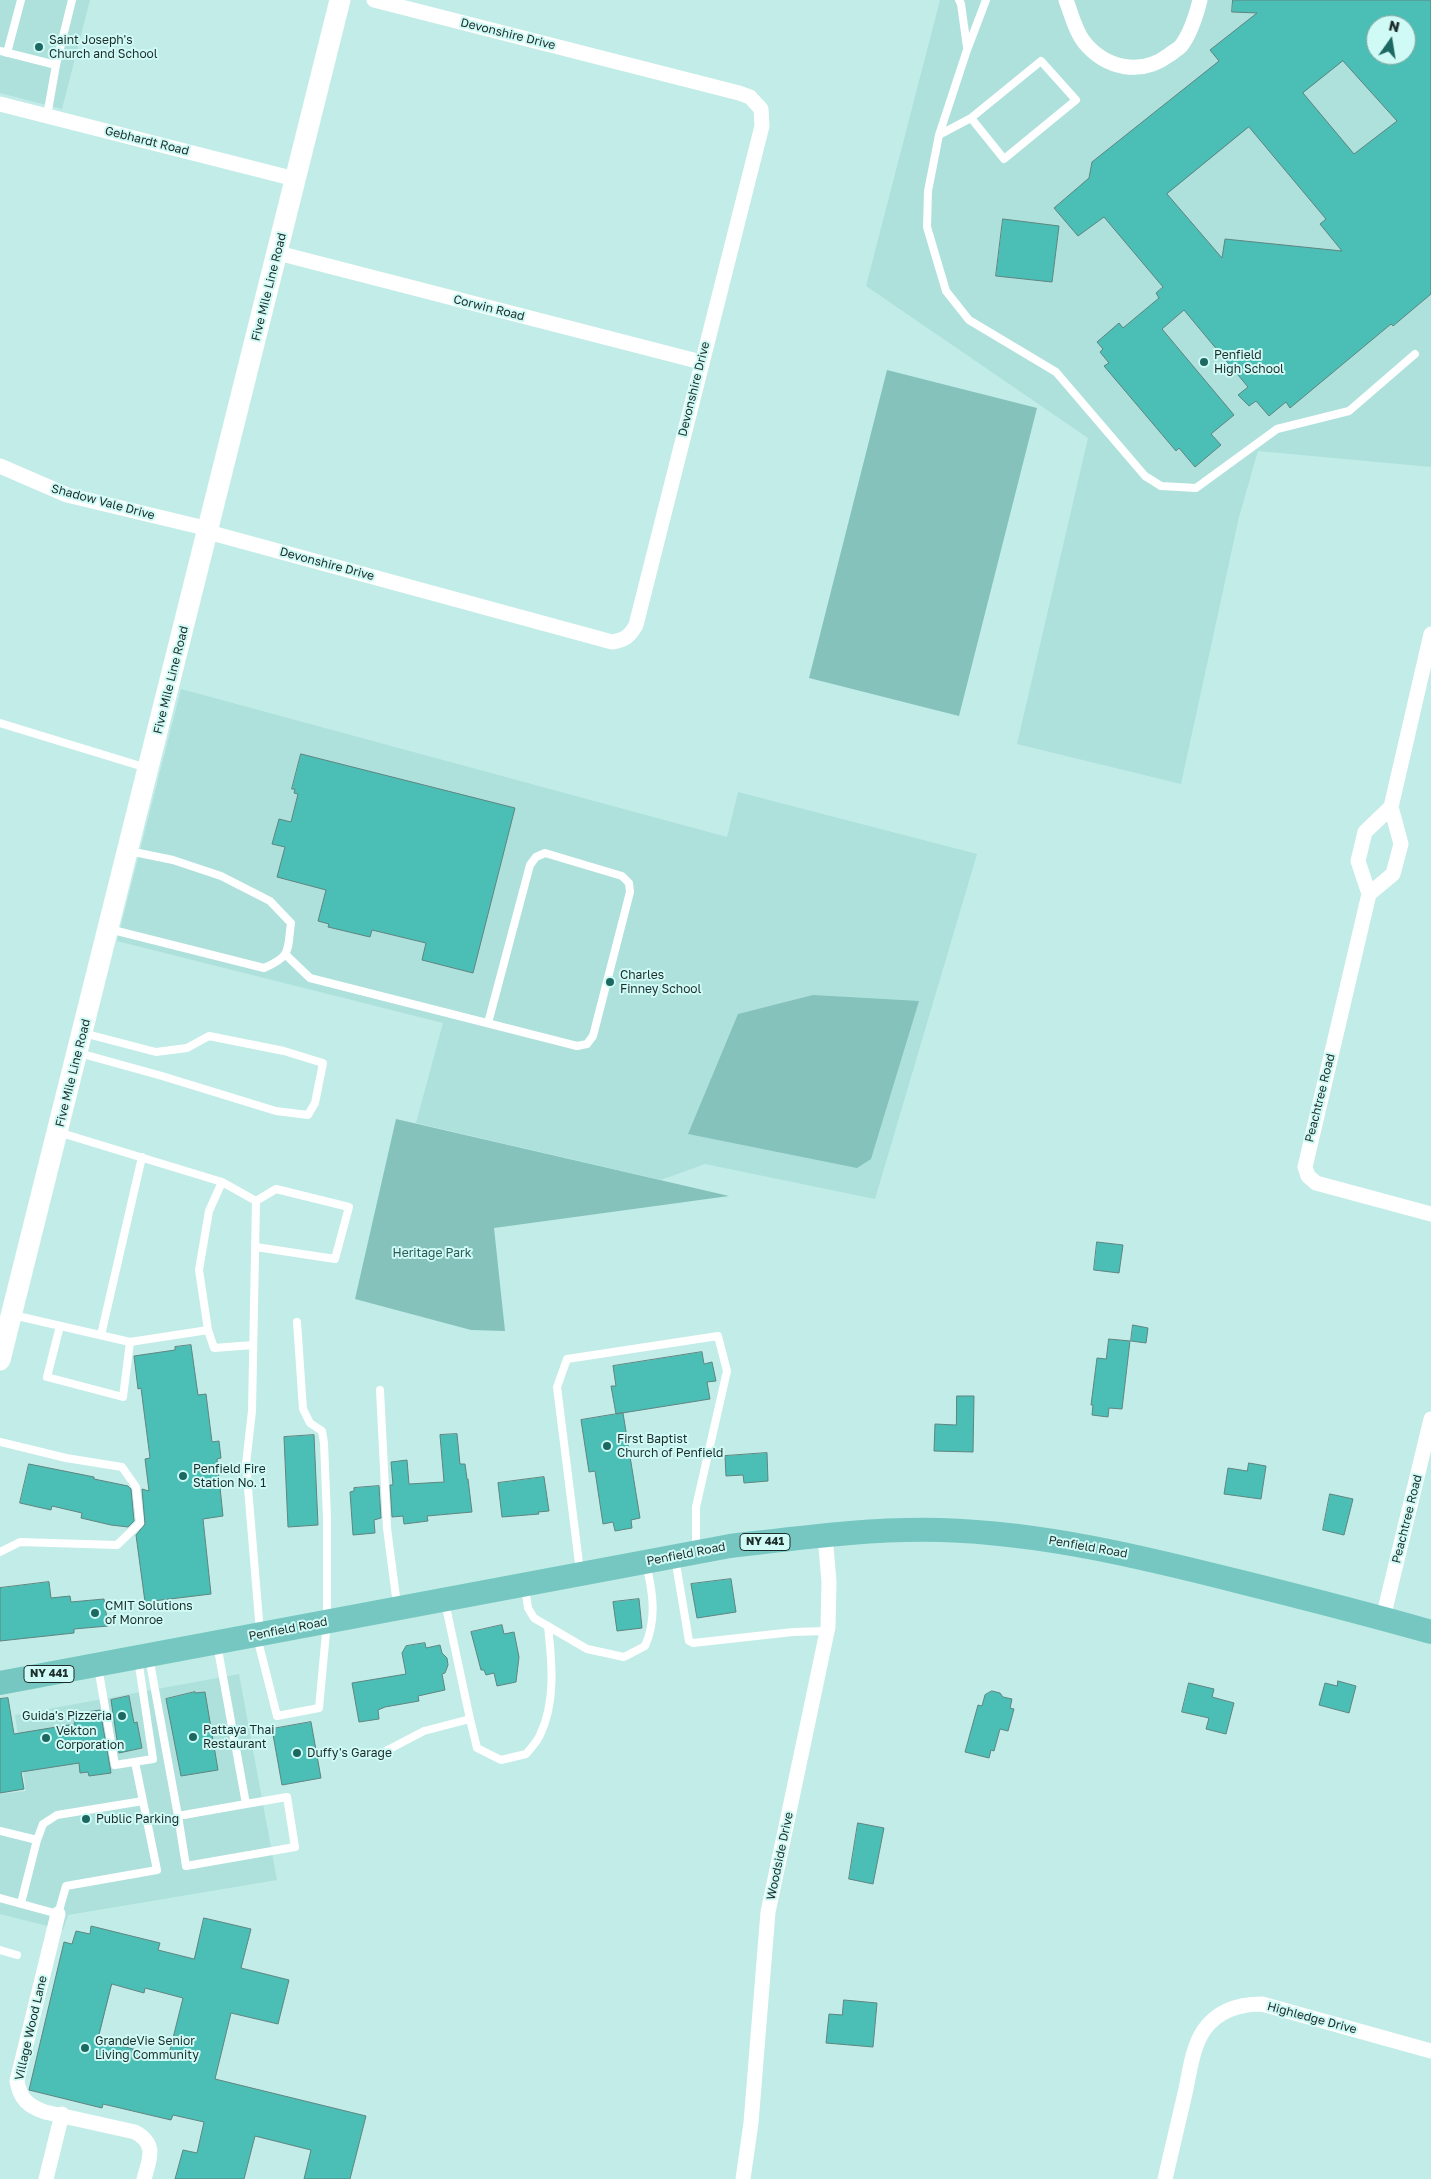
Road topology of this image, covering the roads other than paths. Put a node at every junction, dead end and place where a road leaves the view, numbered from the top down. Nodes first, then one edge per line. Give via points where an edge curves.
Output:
1 (21, 0) edge
2 (72, 0) edge
3 (340, 0) edge
4 (374, 0) edge
5 (959, 0) edge
6 (986, 0) edge
7 (1066, 0) edge
8 (1200, 0) edge
9 (967, 50) junction
10 (4, 52) edge
11 (56, 65) junction
12 (0, 104) edge
13 (47, 116) junction
14 (971, 118) junction
15 (939, 135) junction
16 (295, 179) junction
17 (278, 253) junction
18 (1415, 354) dead end
19 (701, 362) junction
20 (0, 466) edge
21 (208, 530) junction
22 (1431, 634) edge
23 (0, 723) edge
24 (149, 769) junction
25 (1391, 807) junction
26 (128, 851) junction
27 (1369, 894) junction
28 (109, 929) junction
29 (286, 954) junction
30 (488, 1023) junction
31 (83, 1033) junction
32 (78, 1053) junction
33 (58, 1132) junction
34 (142, 1157) junction
35 (222, 1182) junction
36 (256, 1201) junction
37 (1431, 1214) edge
38 (256, 1247) junction
39 (6, 1313) edge
40 (297, 1322) dead end
41 (60, 1326) junction
42 (208, 1330) junction
43 (101, 1335) junction
44 (130, 1342) junction
45 (253, 1345) junction
46 (0, 1360) edge
47 (380, 1390) dead end
48 (1431, 1419) edge
49 (0, 1442) edge
50 (825, 1535) junction
51 (0, 1552) edge
52 (685, 1554) junction
53 (645, 1562) junction
54 (580, 1574) junction
55 (525, 1585) junction
56 (445, 1600) junction
57 (397, 1608) junction
58 (1383, 1618) junction
59 (327, 1622) junction
60 (548, 1626) junction
61 (828, 1632) junction
62 (1431, 1632) edge
63 (258, 1635) junction
64 (217, 1642) junction
65 (143, 1656) junction
66 (98, 1665) junction
67 (0, 1683) edge
68 (470, 1719) junction
69 (380, 1754) dead end
70 (135, 1762) junction
71 (143, 1801) junction
72 (246, 1804) junction
73 (178, 1816) junction
74 (0, 1831) edge
75 (36, 1840) junction
76 (3, 1898) edge
77 (21, 1904) junction
78 (58, 1914) junction
79 (0, 1950) edge
80 (16, 1955) dead end
81 (1431, 2050) edge
82 (62, 2114) junction
83 (46, 2179) edge
84 (144, 2179) edge
85 (742, 2179) edge
86 (1164, 2179) edge

1 - 10 lane
2 - 11 lane
3 - 16 main road, Five Mile Line Road
4 - 19 street, Devonshire Drive via 739,93 757,102 763,116 762,126
5 - 9 lane
6 - 9 lane
7 - 8 street via 1083,41 1097,56 1117,66 1139,68 1162,60 1180,47 1193,24
9 - 15 lane
10 - 11 lane
11 - 13 lane
12 - 13 street, Gebhardt Road
13 - 16 street, Gebhardt Road
14 - 14 lane via 1004,159 1076,100 1041,61
14 - 15 lane
15 - 18 lane via 928,191 927,227 946,291 969,320 1056,372 1132,462 1160,486 1196,488 1277,429 1349,411
16 - 17 main road, Five Mile Line Road
17 - 19 street, Corwin Road
17 - 21 main road, Five Mile Line Road
19 - 21 street, Devonshire Drive via 636,625 623,640 612,642
20 - 21 street, Shadow Vale Drive via 67,495
21 - 24 main road, Five Mile Line Road
22 - 25 street
23 - 24 lane
24 - 26 main road, Five Mile Line Road
25 - 27 street via 1401,844 1393,874
25 - 27 street via 1365,832 1358,861
26 - 28 main road, Five Mile Line Road
26 - 29 lane via 173,860 222,876 270,901 290,923
27 - 37 street, Peachtree Road via 1304,1167 1316,1183
28 - 29 lane via 264,968 280,962
28 - 31 main road, Five Mile Line Road
29 - 30 lane via 310,978
30 - 30 lane via 577,1046 587,1044 593,1036 630,892 629,883 622,876 545,853 536,857 530,865
31 - 32 main road, Five Mile Line Road
31 - 32 lane via 156,1052 187,1048 209,1036 284,1051 323,1064 315,1103 308,1115 276,1111
32 - 33 main road, Five Mile Line Road
33 - 34 lane
33 - 39 main road, Five Mile Line Road
34 - 35 lane
34 - 43 lane
35 - 36 lane
35 - 42 lane via 209,1211 199,1270
36 - 38 lane
36 - 38 lane via 276,1189 349,1207 335,1259
38 - 45 lane
39 - 41 lane
39 - 46 main road, Five Mile Line Road
40 - 59 lane via 303,1409 310,1423 322,1432 324,1443
41 - 43 lane
41 - 44 lane via 47,1377 123,1397
42 - 44 lane
42 - 45 lane via 214,1348
43 - 44 lane
45 - 63 lane via 252,1411 246,1464
47 - 57 lane via 387,1528
48 - 58 street, Peachtree Road
49 - 51 lane via 122,1467 136,1487 140,1523 118,1545 20,1542
50 - 52 main road, Penfield Road / NY 441
50 - 58 main road, Penfield Road / NY 441 via 941,1530 1056,1540 1141,1556
50 - 61 street, Woodside Drive via 829,1582
52 - 53 main road, Penfield Road / NY 441
52 - 54 lane via 727,1371 718,1336 568,1359 557,1387
52 - 61 lane via 689,1641
53 - 54 main road, Penfield Road / NY 441
53 - 60 lane via 651,1582 653,1610 645,1646 624,1657 586,1649
54 - 55 main road, Penfield Road / NY 441
55 - 56 main road, Penfield Road / NY 441
55 - 60 lane via 528,1608 534,1618
56 - 57 main road, Penfield Road / NY 441
56 - 68 lane
57 - 59 main road, Penfield Road / NY 441
58 - 62 main road, Penfield Road / NY 441
59 - 63 main road, Penfield Road / NY 441
59 - 63 lane via 319,1708 277,1716
60 - 68 lane via 551,1696 540,1735 526,1754 501,1760 476,1748
61 - 85 street, Woodside Drive via 768,1912 750,2123
63 - 64 main road, Penfield Road / NY 441
64 - 65 main road, Penfield Road / NY 441
64 - 72 lane
65 - 66 main road, Penfield Road / NY 441
65 - 70 lane via 153,1760
65 - 73 lane
66 - 67 main road, Penfield Road / NY 441
66 - 70 lane via 115,1765
68 - 69 lane via 424,1731
70 - 71 lane
71 - 75 lane via 57,1815 43,1824
71 - 78 lane via 157,1870 66,1886
72 - 73 lane
72 - 73 lane via 287,1797 295,1847 186,1866
74 - 75 lane
75 - 77 lane
76 - 77 lane
77 - 78 lane
78 - 82 street, Village Wood Lane via 17,2081 20,2094 34,2108
79 - 80 lane
81 - 86 street, Highledge Drive via 1262,2004 1230,2008 1204,2030 1195,2050
82 - 83 street
82 - 84 street, Village Wood Lane via 146,2137 150,2147

